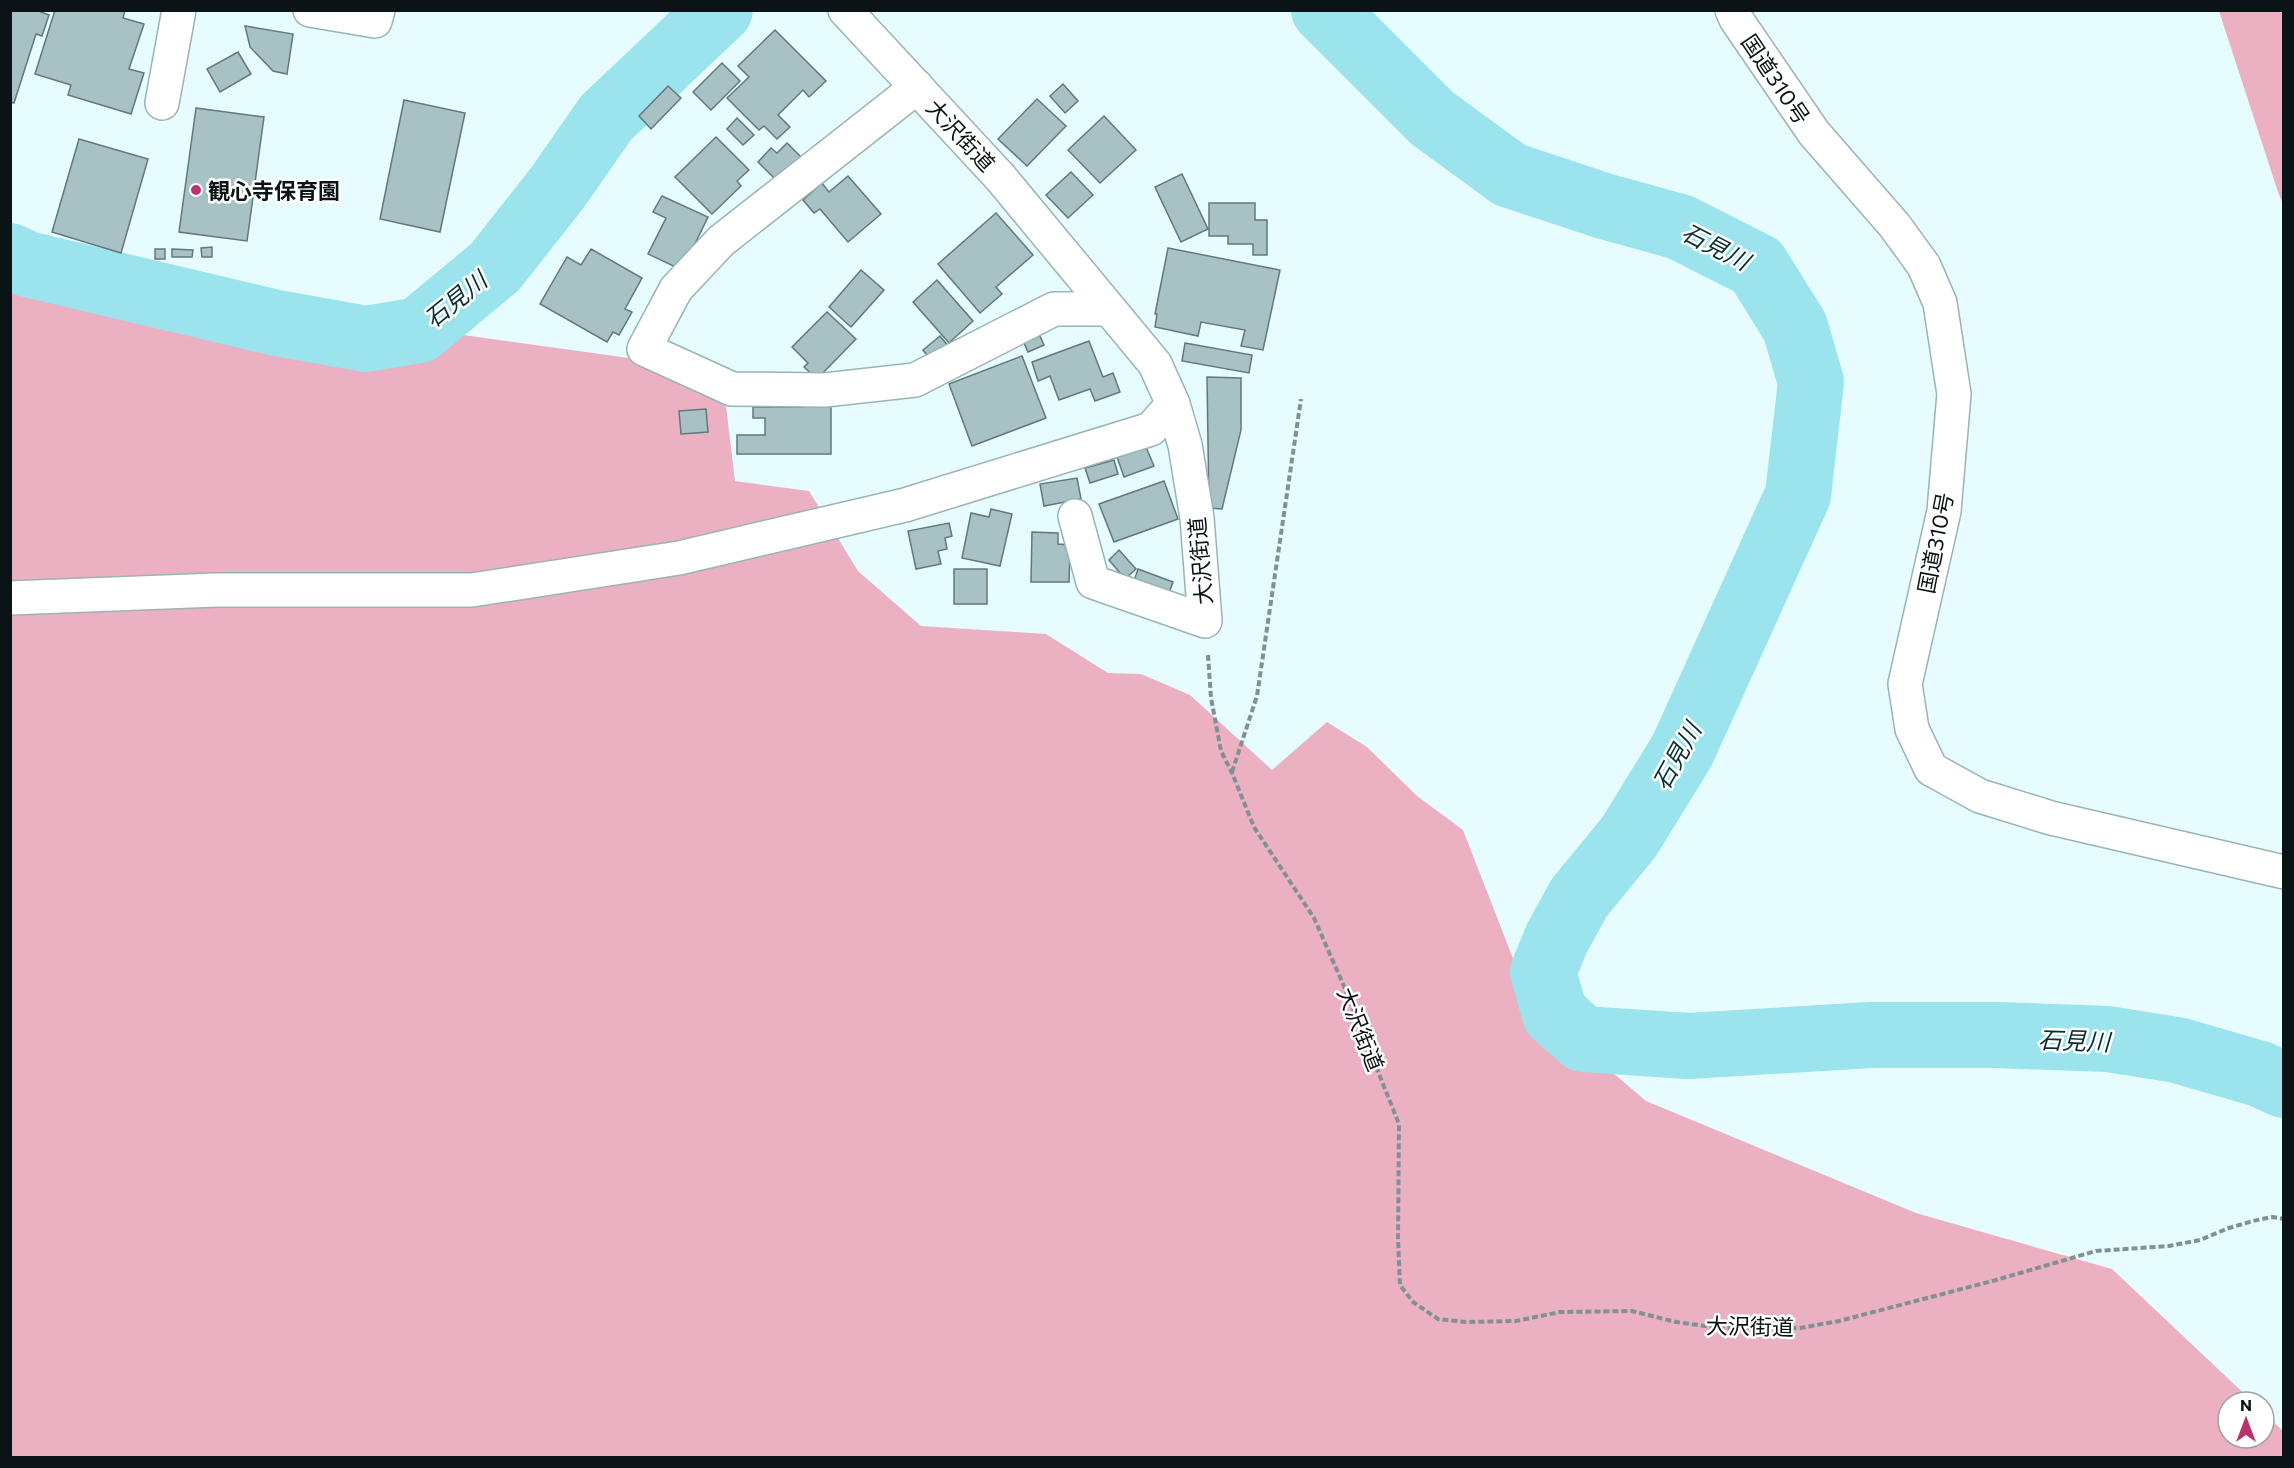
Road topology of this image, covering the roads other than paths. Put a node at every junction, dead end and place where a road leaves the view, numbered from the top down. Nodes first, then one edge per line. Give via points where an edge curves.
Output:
1 (179, 10) edge
2 (310, 10) edge
3 (378, 10) edge
4 (845, 10) edge
5 (1732, 10) edge
6 (917, 87) junction
7 (162, 103) dead end
8 (1108, 309) junction
9 (1173, 404) junction
10 (1075, 516) dead end
11 (10, 598) edge
12 (2283, 872) edge

1 - 7 main road
2 - 3 main road via 375,21
4 - 6 main road, 大沢街道
5 - 12 main road, 国道310号 via 1814,133 1895,226 1924,266 1940,303 1954,394 1944,512 1905,684 1912,729 1931,769 1980,796 2051,818
6 - 8 main road, 大沢街道 via 1000,177
6 - 8 main road via 721,242 676,289 644,349 732,389 825,390 915,380 1054,309
8 - 9 main road, 大沢街道 via 1155,364
9 - 10 main road, 大沢街道 via 1185,445 1197,518 1205,621 1093,582
9 - 11 main road via 1150,429 905,505 679,558 472,590 217,590

